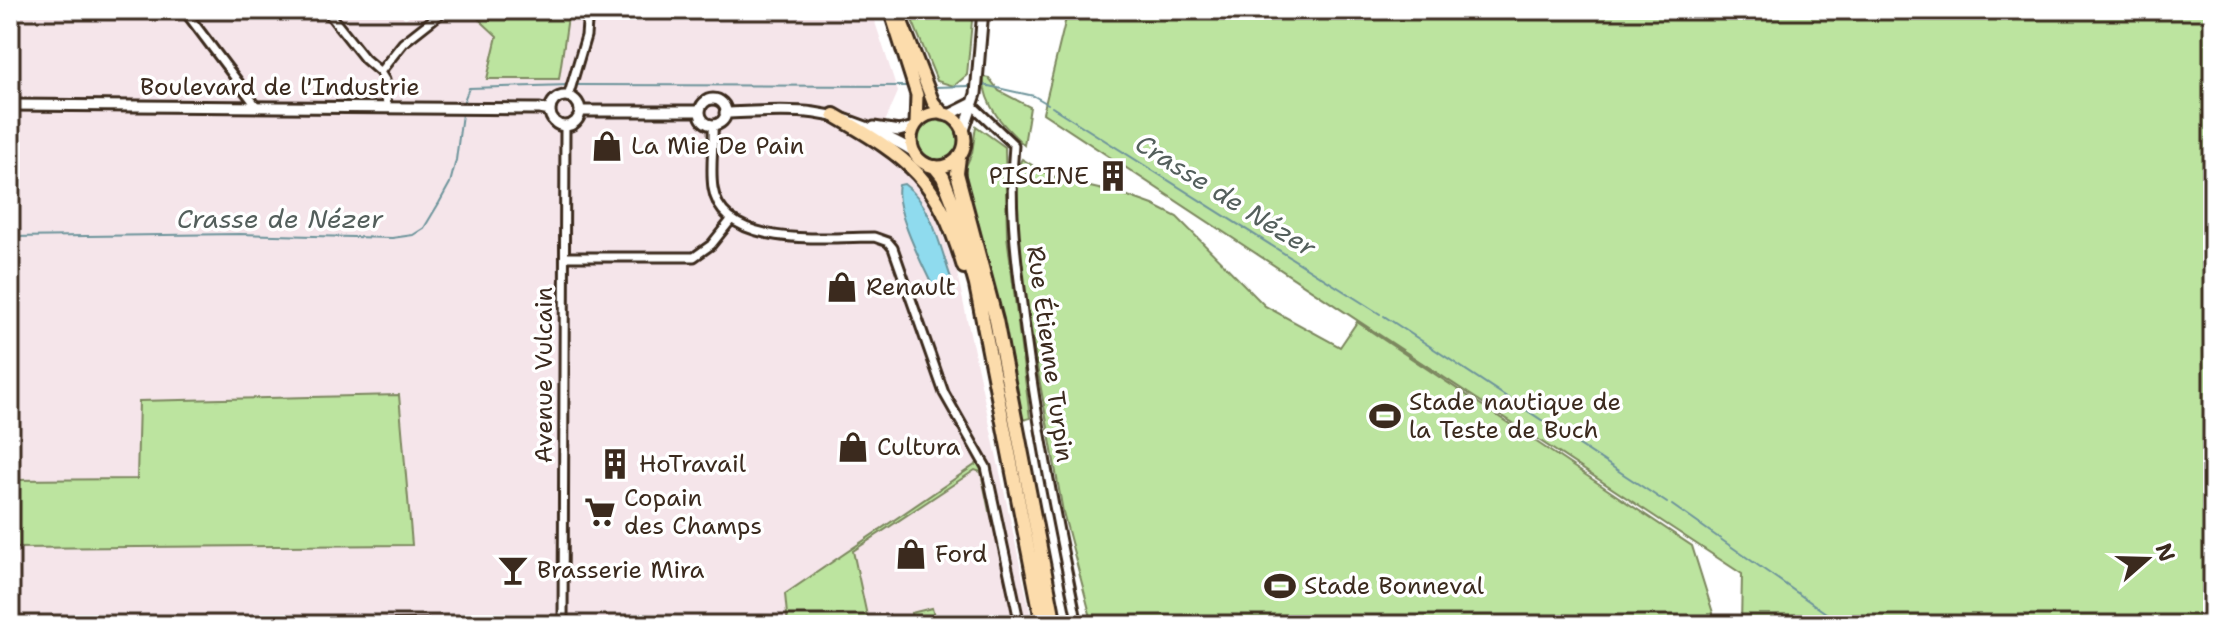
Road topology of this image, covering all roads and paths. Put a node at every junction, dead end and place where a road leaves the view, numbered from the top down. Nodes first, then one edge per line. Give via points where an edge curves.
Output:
1 (184, 10) edge
2 (326, 10) edge
3 (445, 10) edge
4 (588, 10) edge
5 (890, 10) edge
6 (897, 10) edge
7 (983, 10) edge
8 (380, 72) junction
9 (571, 89) junction
10 (971, 104) junction
11 (10, 105) edge
12 (257, 107) junction
13 (387, 108) junction
14 (550, 111) junction
15 (580, 111) junction
16 (700, 111) junction
17 (725, 113) junction
18 (834, 115) junction
19 (945, 115) junction
20 (713, 125) junction
21 (915, 125) junction
22 (565, 126) junction
23 (868, 126) junction
24 (963, 133) junction
25 (915, 153) junction
26 (959, 157) junction
27 (935, 167) junction
28 (731, 220) junction
29 (565, 257) junction
30 (1004, 424) junction
31 (10, 618) edge
32 (563, 623) edge
33 (11, 625) edge
34 (343, 625) edge
35 (1020, 625) edge
36 (1043, 625) edge
37 (1055, 625) edge
38 (1078, 625) edge

1 - 12 street
2 - 8 street
3 - 8 street via 403,43
4 - 9 street
5 - 21 main road via 915,83
6 - 19 main road via 933,102
7 - 10 street
8 - 13 street
9 - 14 street
9 - 15 street
10 - 19 street
10 - 24 street
10 - 38 street, Rue Étienne Turpin via 1014,145 1012,219 1028,362
11 - 12 street, Boulevard de l'Industrie
12 - 13 street, Boulevard de l'Industrie
13 - 14 street, Boulevard de l'Industrie
14 - 22 street via 553,120
15 - 16 street
15 - 22 street via 577,120
16 - 17 street via 704,103 716,100
16 - 20 street
17 - 18 street
17 - 20 street
18 - 23 street
18 - 30 highway via 901,156 943,210 970,287
19 - 21 main road via 929,115
19 - 24 main road
20 - 28 street via 713,189
21 - 23 street via 899,131
21 - 25 main road
22 - 29 street, Avenue Vulcain
23 - 25 street
24 - 26 main road
25 - 27 main road
26 - 27 main road
26 - 37 highway via 959,180 996,320
27 - 30 highway via 968,250
28 - 29 street via 694,257
28 - 35 street via 779,236 874,237 893,248 944,393 986,467
29 - 32 street, Avenue Vulcain
30 - 36 highway
31 - 33 street
32 - 34 street

